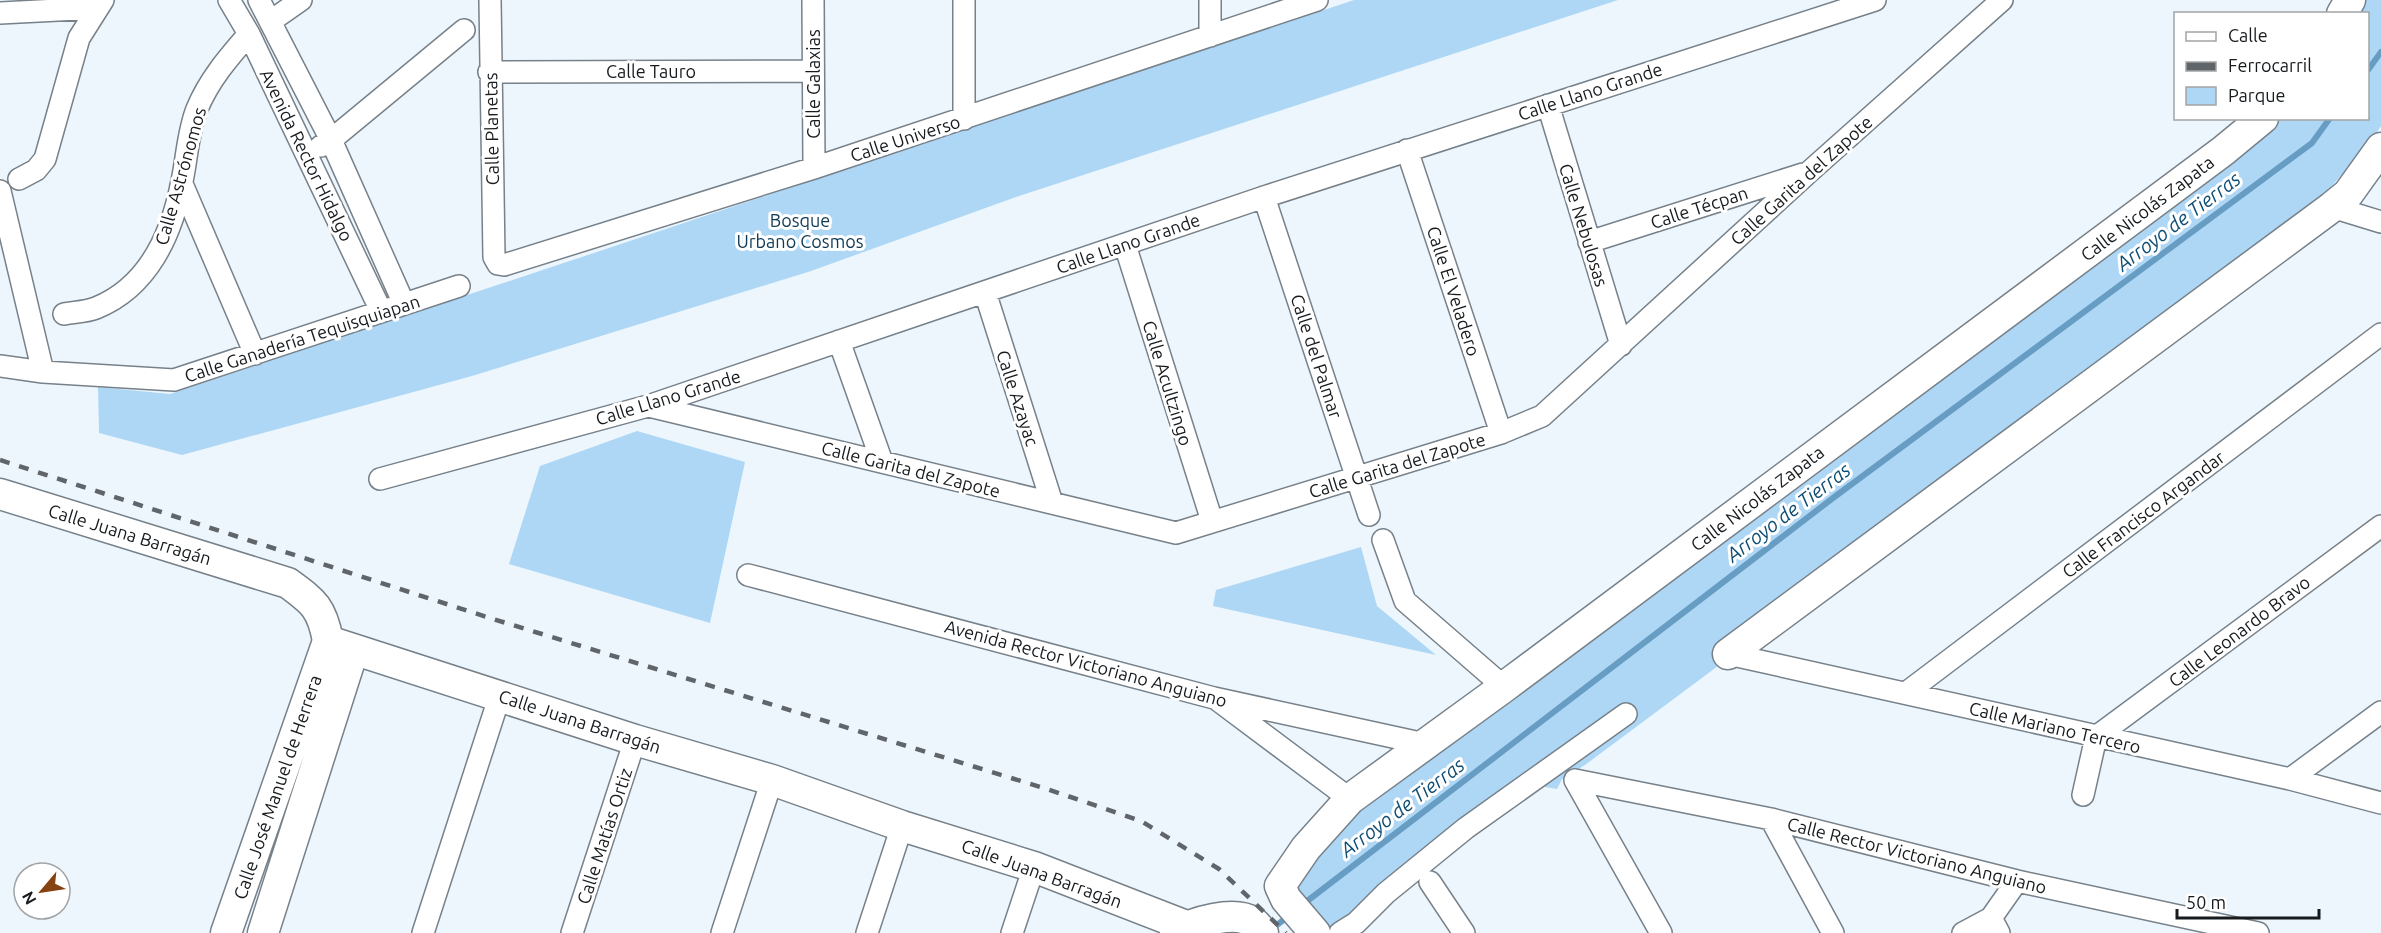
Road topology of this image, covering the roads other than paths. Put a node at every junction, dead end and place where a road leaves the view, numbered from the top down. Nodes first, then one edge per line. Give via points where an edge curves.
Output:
1 (229, 0) edge
2 (259, 0) edge
3 (301, 0) edge
4 (490, 0) edge
5 (813, 0) edge
6 (964, 0) edge
7 (1209, 0) edge
8 (1317, 0) edge
9 (1875, 0) edge
10 (2002, 0) edge
11 (100, 4) edge
12 (0, 13) edge
13 (271, 21) junction
14 (464, 30) dead end
15 (249, 34) junction
16 (1210, 36) junction
17 (812, 71) junction
18 (489, 72) junction
19 (1548, 105) junction
20 (964, 119) junction
21 (2261, 120) edge
22 (332, 140) junction
23 (2381, 148) edge
24 (1407, 150) junction
25 (307, 154) junction
26 (814, 168) junction
27 (1809, 172) junction
28 (20, 179) dead end
29 (182, 184) junction
30 (0, 191) edge
31 (1264, 197) junction
32 (2332, 207) junction
33 (2381, 222) edge
34 (1589, 242) junction
35 (1125, 245) junction
36 (494, 257) joint
37 (459, 286) dead end
38 (985, 292) junction
39 (404, 304) junction
40 (381, 311) junction
41 (64, 314) dead end
42 (2381, 334) edge
43 (839, 341) junction
44 (1621, 345) junction
45 (255, 354) junction
46 (0, 366) edge
47 (43, 372) junction
48 (648, 406) junction
49 (1501, 433) junction
50 (882, 462) junction
51 (1357, 478) junction
52 (380, 479) dead end
53 (0, 494) edge
54 (1052, 503) junction
55 (1368, 515) dead end
56 (1212, 521) junction
57 (2381, 525) edge
58 (1383, 540) dead end
59 (748, 575) dead end
60 (340, 646) junction
61 (1728, 654) joint
62 (1504, 687) junction
63 (1906, 693) junction
64 (500, 694) junction
65 (1214, 698) junction
66 (2381, 712) edge
67 (1626, 714) dead end
68 (2096, 737) junction
69 (635, 740) junction
70 (1425, 744) junction
71 (2290, 779) junction
72 (772, 780) junction
73 (2083, 795) dead end
74 (1350, 799) junction
75 (2381, 803) edge
76 (1771, 819) junction
77 (902, 826) junction
78 (1034, 867) junction
79 (2017, 881) junction
80 (1430, 882) dead end
81 (2158, 911) junction
82 (1995, 925) edge
83 (1258, 927) edge
84 (1181, 930) edge
85 (1313, 931) edge
86 (226, 933) edge
87 (263, 933) edge
88 (423, 933) edge
89 (572, 933) edge
90 (722, 933) edge
91 (867, 933) edge
92 (1012, 933) edge
93 (1340, 933) edge
94 (1464, 933) edge
95 (1661, 933) edge
96 (1833, 933) edge
97 (1963, 933) edge
98 (2170, 933) edge
99 (2258, 933) edge

1 - 15 street, Avenida Rector Hidalgo
2 - 13 street, Avenida Rector Hidalgo
3 - 13 street
4 - 18 street, Calle Planetas
5 - 17 street, Calle Galaxias
6 - 20 street
7 - 16 street
8 - 16 street, Calle Universo
9 - 19 street, Calle Llano Grande
10 - 27 street, Calle Garita del Zapote
11 - 12 street
11 - 28 street via 79,38 45,159
13 - 22 street, Avenida Rector Hidalgo
14 - 22 street
15 - 25 street, Avenida Rector Hidalgo
15 - 29 street, Calle Astrónomos via 215,74 196,111
16 - 20 street, Calle Universo
17 - 18 street, Calle Tauro
17 - 26 street, Calle Galaxias
18 - 36 street, Calle Planetas
19 - 24 street, Calle Llano Grande
19 - 34 street, Calle Nebulosas
20 - 26 street, Calle Universo
21 - 62 street, Calle Nicolás Zapata
22 - 25 street
22 - 39 street, Avenida Rector Hidalgo
23 - 32 street via 2348,194
24 - 31 street, Calle Llano Grande
24 - 49 street, Calle El Veladero
25 - 40 street, Avenida Rector Hidalgo
26 - 36 street, Calle Universo via 504,265
27 - 34 street, Calle Técpan
27 - 44 street, Calle Garita del Zapote
29 - 41 street, Calle Astrónomos via 157,257 141,278 94,309
29 - 45 street
30 - 47 street
31 - 35 street, Calle Llano Grande
31 - 51 street, Calle del Palmar
32 - 33 street
32 - 61 street
34 - 44 street, Calle Nebulosas
35 - 38 street, Calle Llano Grande
35 - 56 street, Calle Acultzingo
37 - 39 street, Calle Ganadería Tequisquiapan
38 - 43 street, Calle Llano Grande
38 - 54 street, Calle Azayac
39 - 40 street, Calle Ganadería Tequisquiapan
40 - 45 street, Calle Ganadería Tequisquiapan
42 - 63 street, Calle Francisco Argandar
43 - 48 street, Calle Llano Grande
43 - 50 street
44 - 49 street, Calle Garita del Zapote via 1542,417
45 - 47 street, Calle Ganadería Tequisquiapan via 174,380
46 - 47 street, Calle Ganadería Tequisquiapan
48 - 50 street, Calle Garita del Zapote
48 - 52 street, Calle Llano Grande
49 - 51 street, Calle Garita del Zapote
50 - 54 street, Calle Garita del Zapote
51 - 55 street, Calle del Palmar
51 - 56 street, Calle Garita del Zapote
53 - 60 street, Calle Juana Barragán via 288,583 312,600
54 - 56 street, Calle Garita del Zapote via 1176,533
57 - 68 street, Calle Leonardo Bravo
58 - 62 street via 1405,601
59 - 65 street, Avenida Rector Victoriano Anguiano
60 - 64 street, Calle Juana Barragán
60 - 86 street, Calle José Manuel de Herrera
60 - 87 street, Calle José Manuel de Herrera
61 - 63 street, Calle Mariano Tercero
62 - 70 street, Calle Nicolás Zapata
63 - 68 street, Calle Mariano Tercero
64 - 69 street, Calle Juana Barragán
64 - 88 street
65 - 70 street, Avenida Rector Victoriano Anguiano
65 - 74 street
66 - 71 street
67 - 93 street via 1466,828
68 - 71 street, Calle Mariano Tercero
68 - 73 street
69 - 72 street, Calle Juana Barragán
69 - 89 street, Calle Matías Ortiz
70 - 74 street, Calle Nicolás Zapata
71 - 75 street, Calle Mariano Tercero
72 - 77 street, Calle Juana Barragán
72 - 90 street
74 - 85 street, Calle Nicolás Zapata via 1306,848 1280,886
76 - 79 street, Calle Rector Victoriano Anguiano
76 - 95 street, Calle Rector Victoriano Anguiano via 1575,780
76 - 96 street
77 - 78 street, Calle Juana Barragán
77 - 91 street
78 - 84 street, Calle Juana Barragán
78 - 92 street
79 - 81 street, Calle Rector Victoriano Anguiano
79 - 82 street
80 - 94 street
81 - 98 street
81 - 99 street, Calle Rector Victoriano Anguiano
82 - 97 street
83 - 84 street via 1227,916

